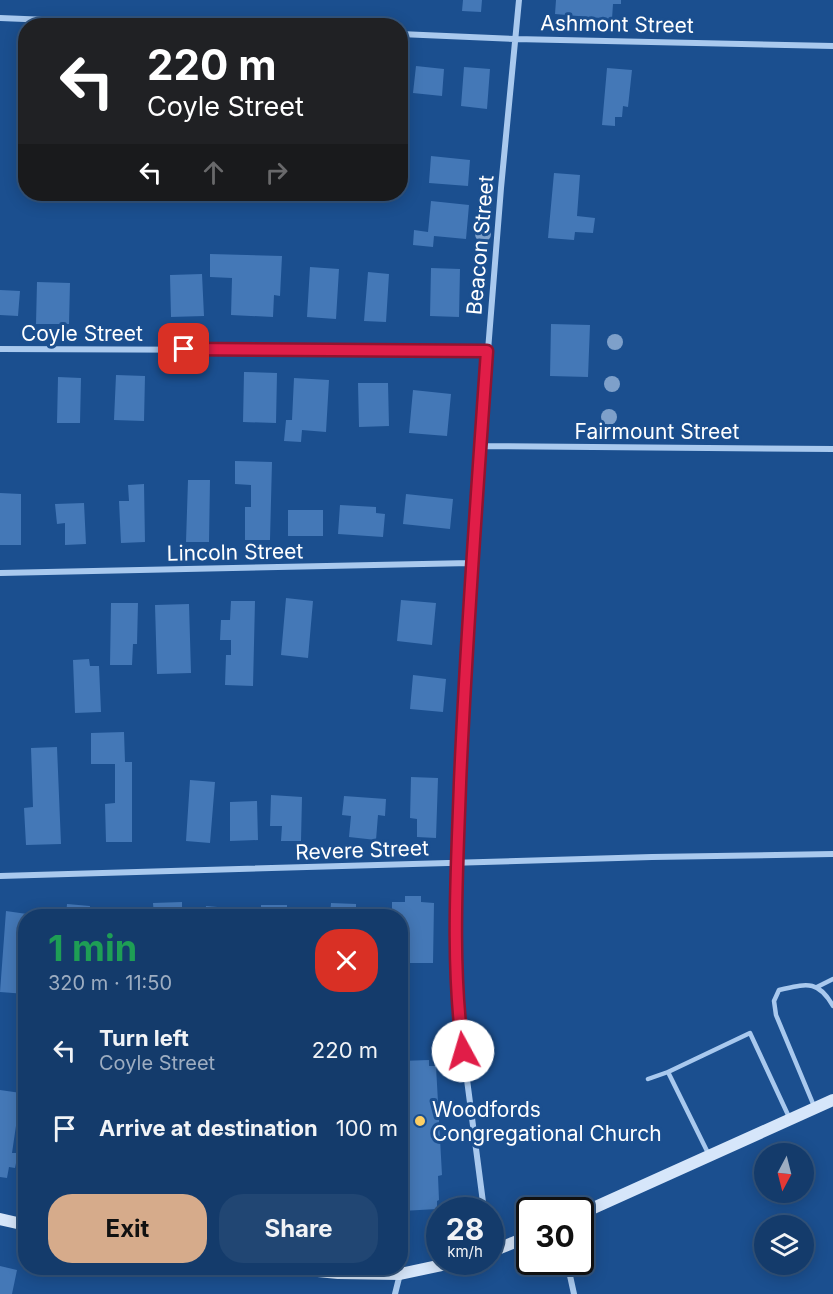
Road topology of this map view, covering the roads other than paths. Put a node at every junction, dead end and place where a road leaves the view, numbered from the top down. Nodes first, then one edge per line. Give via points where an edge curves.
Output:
1 (519, 0) edge
2 (0, 18) edge
3 (18, 19) edge
4 (408, 34) edge
5 (515, 39) junction
6 (833, 46) edge
7 (0, 349) edge
8 (487, 351) junction
9 (481, 446) junction
10 (833, 449) edge
11 (471, 563) junction
12 (0, 573) edge
13 (833, 855) edge
14 (457, 864) junction
15 (0, 876) edge
16 (833, 979) edge
17 (817, 987) junction
18 (833, 1006) edge
19 (668, 1072) junction
20 (648, 1079) dead end
21 (833, 1100) edge
22 (815, 1108) junction
23 (791, 1119) junction
24 (709, 1156) junction
25 (482, 1197) edge
26 (594, 1208) edge
27 (0, 1219) edge
28 (18, 1223) edge
29 (426, 1268) edge
30 (408, 1272) edge
31 (400, 1275) edge
32 (570, 1275) edge
33 (395, 1294) edge
34 (574, 1294) edge

1 - 5 street, Beacon Street
2 - 3 street
4 - 5 street, Ashmont Street
5 - 6 street, Ashmont Street
5 - 8 street, Beacon Street
7 - 8 street, Coyle Street
8 - 9 street, Beacon Street
9 - 10 street, Fairmount Street
9 - 11 street, Beacon Street
11 - 12 street, Lincoln Street
11 - 14 street, Beacon Street
13 - 14 street, Revere Street
14 - 15 street, Revere Street
14 - 25 street, Beacon Street via 459,1017
16 - 17 lane
17 - 18 lane
17 - 22 lane via 806,984 779,990 774,1001 776,1015
19 - 20 lane
19 - 23 lane via 750,1033
19 - 24 lane
21 - 22 main road
22 - 23 main road
23 - 24 main road
24 - 26 main road
27 - 28 main road
29 - 30 main road
31 - 33 street
32 - 34 street

